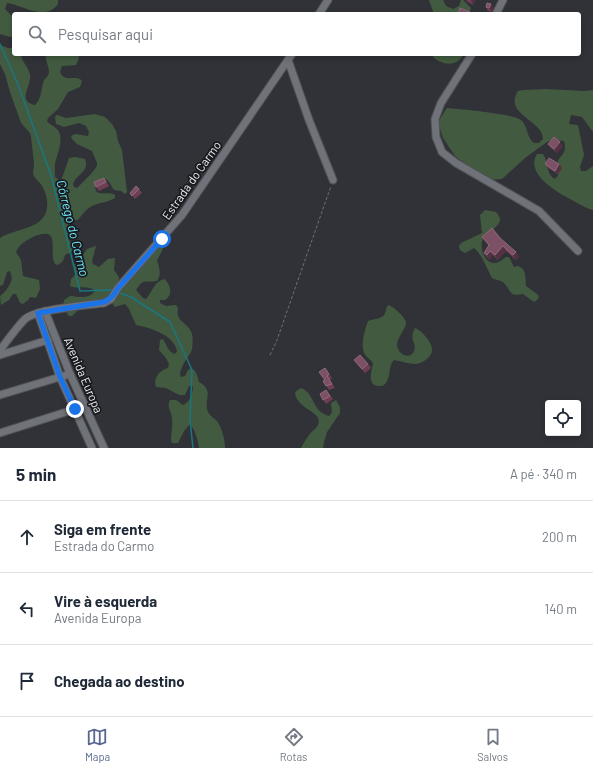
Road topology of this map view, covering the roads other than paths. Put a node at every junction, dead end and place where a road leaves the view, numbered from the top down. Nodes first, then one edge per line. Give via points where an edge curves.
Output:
1 (328, 0) edge
2 (503, 0) edge
3 (320, 12) edge
4 (497, 12) edge
5 (471, 56) edge
6 (290, 57) edge
7 (333, 180) road end
8 (578, 251) dead end
9 (42, 312) junction
10 (48, 340) junction
11 (0, 350) edge
12 (0, 355) edge
13 (70, 374) junction
14 (60, 377) junction
15 (0, 395) edge
16 (85, 406) junction
17 (75, 409) junction
18 (0, 433) edge
19 (103, 445) edge
20 (90, 447) edge

1 - 3 street
2 - 4 street
5 - 8 street via 441,103 435,119 436,136 442,152 456,163 539,211
6 - 7 street via 309,120
6 - 9 street, Estrada do Carmo via 182,215 111,299
9 - 10 street, Avenida Europa
9 - 11 street, Estrada do Carmo via 32,314 26,319
9 - 13 street, Avenida Europa
10 - 12 street
10 - 14 street, Avenida Europa
13 - 14 street
13 - 16 street, Avenida Europa
14 - 15 street
14 - 17 street, Avenida Europa
16 - 17 street
16 - 19 street, Avenida Europa
17 - 18 street
17 - 20 street, Avenida Europa
19 - 20 street

